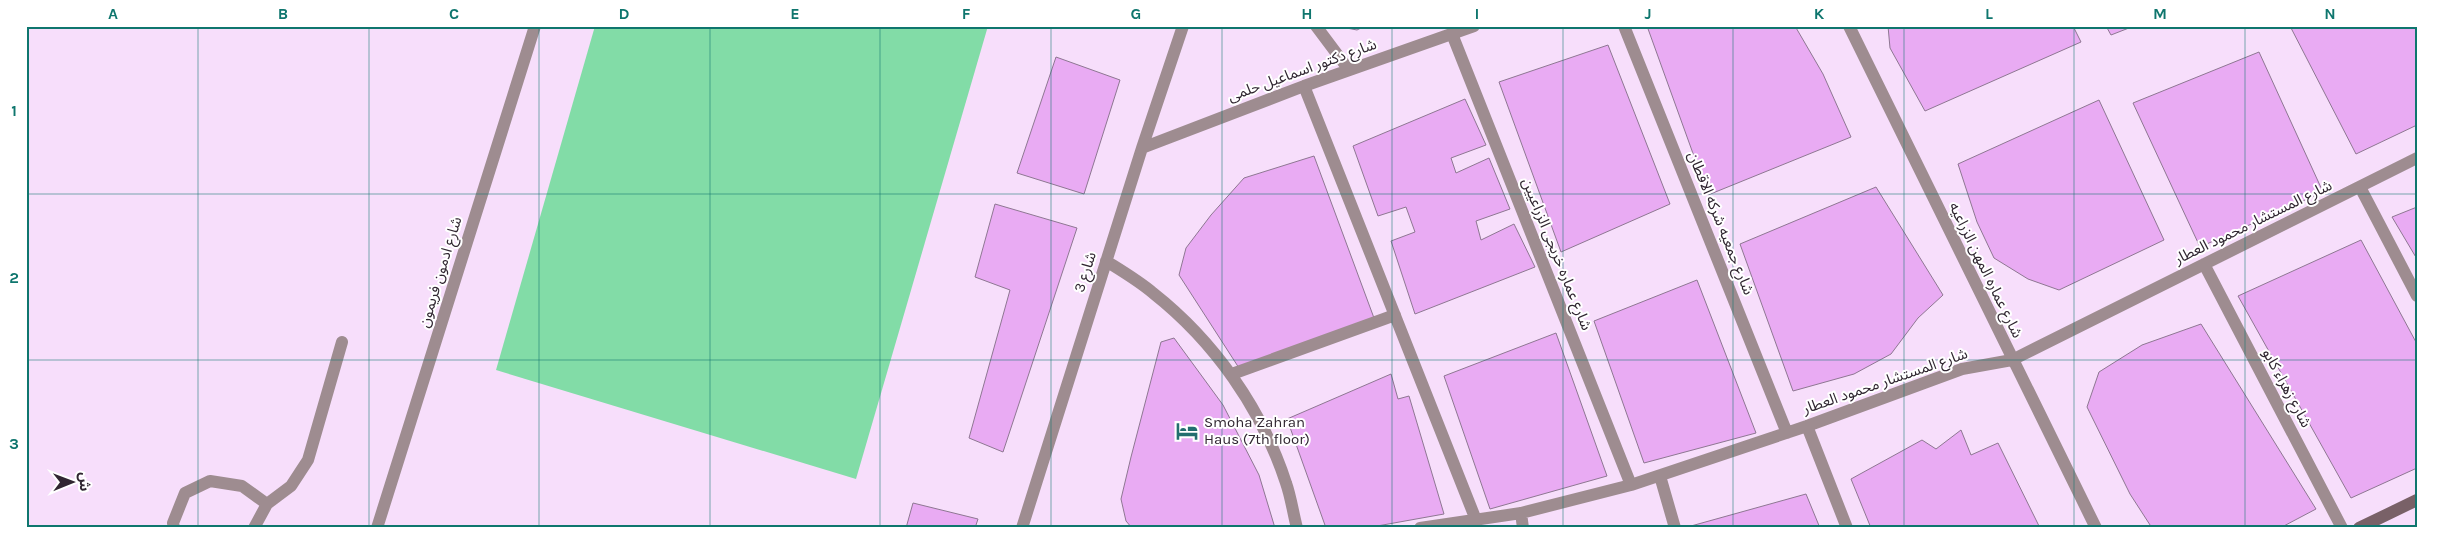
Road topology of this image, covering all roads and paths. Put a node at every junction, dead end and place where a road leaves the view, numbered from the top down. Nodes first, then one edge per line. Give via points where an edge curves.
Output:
1 (535, 26) edge
2 (1183, 26) edge
3 (1316, 26) edge
4 (1474, 26) edge
5 (1624, 26) edge
6 (1849, 26) edge
7 (1452, 34) junction
8 (1349, 70) junction
9 (1304, 86) junction
10 (1142, 148) junction
11 (2417, 158) edge
12 (2360, 187) junction
13 (1106, 261) junction
14 (2204, 264) junction
15 (2417, 296) edge
16 (1395, 315) junction
17 (342, 342) dead end
18 (2012, 360) junction
19 (1232, 374) junction
20 (1806, 426) junction
21 (1787, 433) junction
22 (1660, 476) junction
23 (1631, 485) junction
24 (2417, 500) edge
25 (267, 504) junction
26 (1521, 513) junction
27 (1476, 520) junction
28 (174, 528) edge
29 (254, 528) edge
30 (377, 528) edge
31 (1022, 528) edge
32 (1297, 528) edge
33 (1420, 528) edge
34 (1523, 528) edge
35 (1675, 528) edge
36 (1846, 528) edge
37 (2096, 528) edge
38 (2342, 528) edge
39 (2359, 528) edge

1 - 30 street, شارع ادمون فريمون
2 - 10 street, شارع 3
3 - 8 street
4 - 7 street, شارع دكتور اسماعيل حلمى
5 - 21 street, شارع جمعيه شركه الاقطان
6 - 18 street, شارع عماره المهن الزراعيه
7 - 8 street, شارع دكتور اسماعيل حلمى
7 - 23 street, شارع عماره خريجى الزراعيين
8 - 9 street, شارع دكتور اسماعيل حلمى
9 - 10 street, شارع دكتور اسماعيل حلمى
9 - 16 street
10 - 13 street, شارع 3
11 - 12 street, شارع المستشار محمود العطار
12 - 14 street, شارع المستشار محمود العطار
12 - 15 street
13 - 19 street via 1153,292 1195,330
13 - 31 street, شارع 3
14 - 18 street, شارع المستشار محمود العطار
14 - 38 street, شارع زهراء كابو
16 - 19 street
16 - 27 street
17 - 25 street via 308,460 291,486
18 - 20 street, شارع المستشار محمود العطار via 1962,368
18 - 37 street, شارع عماره المهن الزراعيه
19 - 32 street via 1263,427 1287,484
20 - 21 street, شارع المستشار محمود العطار
20 - 36 street
21 - 22 street, شارع المستشار محمود العطار
22 - 23 street, شارع المستشار محمود العطار
22 - 35 street
23 - 26 street, شارع المستشار محمود العطار
24 - 39 main road
25 - 28 street via 242,486 210,481 185,493
25 - 29 street
26 - 27 street, شارع المستشار محمود العطار
26 - 34 street
27 - 33 street, شارع المستشار محمود العطار

